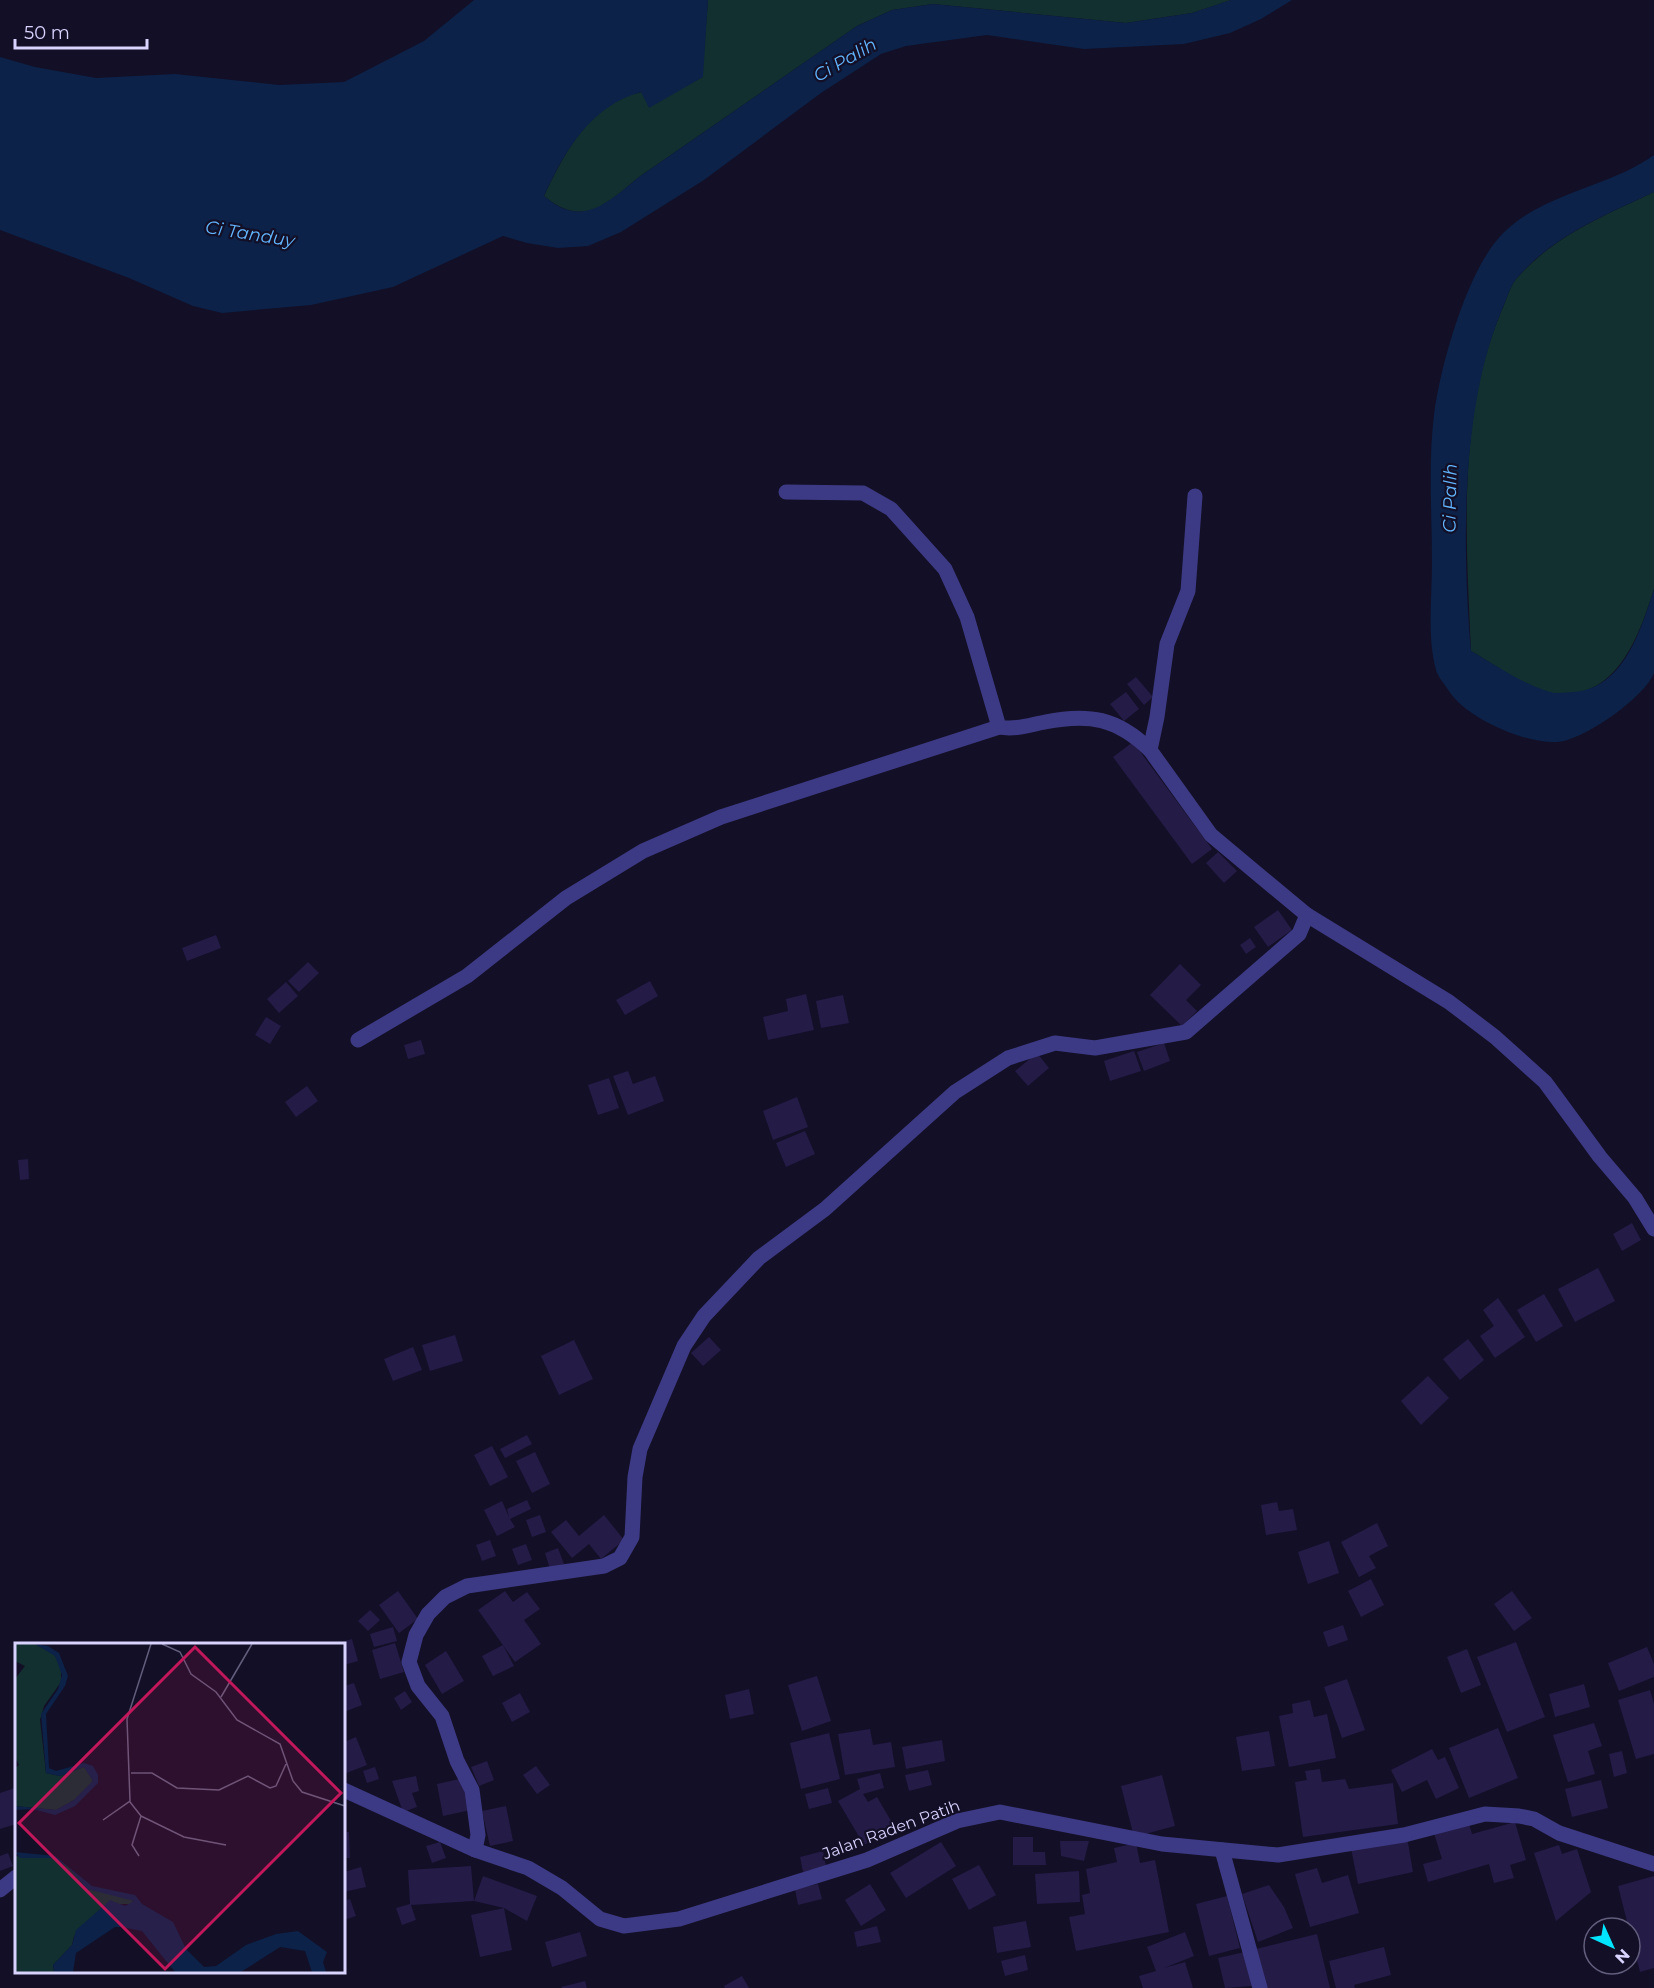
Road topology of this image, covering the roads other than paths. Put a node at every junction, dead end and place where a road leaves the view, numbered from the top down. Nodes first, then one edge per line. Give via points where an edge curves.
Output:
1 (786, 492) dead end
2 (1195, 496) dead end
3 (999, 727) junction
4 (1150, 750) junction
5 (1306, 915) junction
6 (358, 1040) dead end
7 (1654, 1229) edge
8 (345, 1790) edge
9 (475, 1850) junction
10 (1222, 1850) junction
11 (1654, 1864) edge
12 (15, 1878) edge
13 (0, 1890) edge
14 (1260, 1988) edge

1 - 3 street via 863,493 891,510 945,569 967,616
2 - 4 street via 1188,591 1167,644
3 - 4 street via 1011,729 1053,720 1096,717 1131,732
3 - 6 street via 722,817 643,851 566,898 467,976
4 - 5 street via 1211,835
5 - 7 street via 1449,1002 1545,1082 1635,1198
5 - 9 street via 1299,934 1186,1032 1095,1048 1055,1043 1008,1058 955,1092 825,1209 759,1258 704,1316 684,1346 640,1449 632,1537 620,1558 604,1566 467,1586 445,1597 428,1614 416,1635 409,1662 418,1686 442,1716 457,1761 472,1790 478,1835
8 - 9 street, Jalan Raden Patih
9 - 10 street, Jalan Raden Patih via 528,1868 562,1888 600,1919 624,1926 679,1919 867,1860 957,1821 1000,1812 1132,1840
10 - 11 street, Jalan Raden Patih via 1278,1855 1404,1835 1485,1814 1534,1818 1559,1833
10 - 14 street
12 - 13 street

